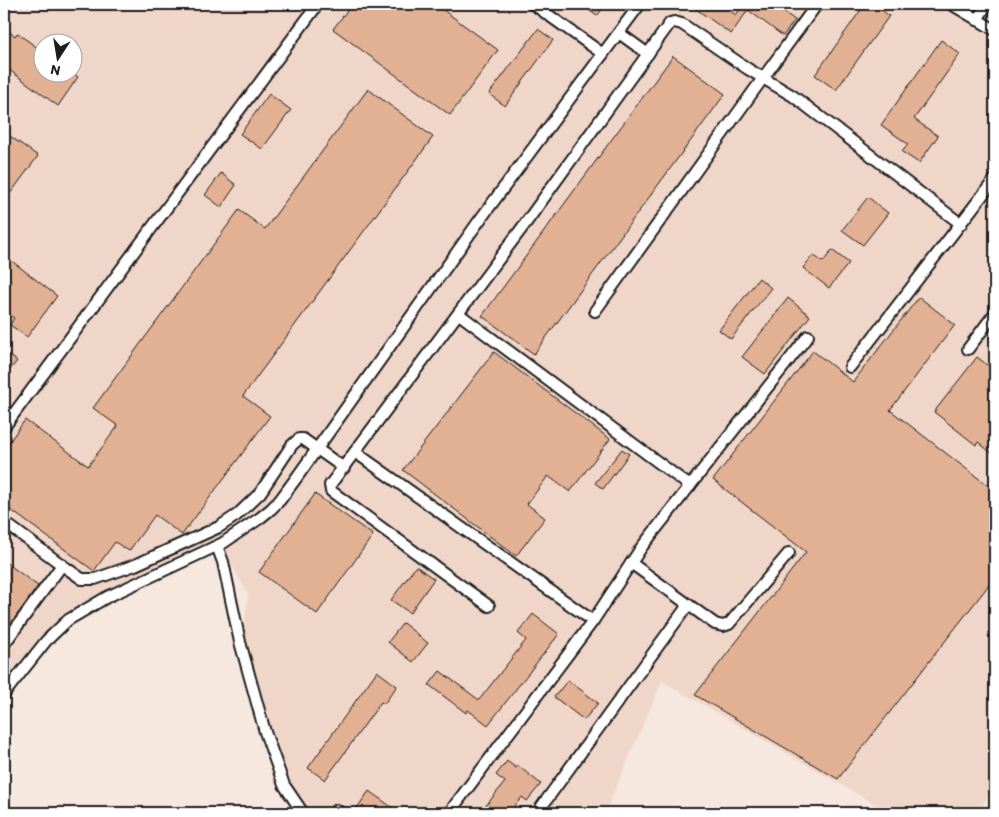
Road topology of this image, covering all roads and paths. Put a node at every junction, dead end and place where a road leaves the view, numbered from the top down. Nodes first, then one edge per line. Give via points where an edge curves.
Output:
1 (318, 4) edge
2 (533, 4) edge
3 (640, 4) edge
4 (817, 4) edge
5 (951, 4) edge
6 (987, 4) edge
7 (977, 20) junction
8 (995, 30) edge
9 (619, 33) junction
10 (603, 54) junction
11 (648, 54) junction
12 (763, 78) junction
13 (995, 179) edge
14 (961, 224) junction
15 (596, 311) dead end
16 (995, 313) edge
17 (459, 314) junction
18 (808, 336) dead end
19 (968, 349) dead end
20 (850, 367) dead end
21 (4, 427) edge
22 (317, 449) junction
23 (355, 452) junction
24 (344, 468) junction
25 (690, 486) junction
26 (4, 522) edge
27 (217, 546) junction
28 (789, 553) dead end
29 (631, 563) junction
30 (62, 565) junction
31 (688, 605) junction
32 (489, 606) dead end
33 (593, 621) junction
34 (4, 644) edge
35 (4, 694) edge
36 (302, 813) edge
37 (449, 813) edge
38 (538, 813) edge

1 - 21 street
2 - 10 street
3 - 9 street
4 - 12 street
5 - 7 street
6 - 7 street
7 - 8 street
9 - 10 street
9 - 11 street
10 - 22 street
11 - 12 street via 674,22 682,24
11 - 17 street
12 - 14 street via 793,96
12 - 15 street
13 - 14 street
14 - 20 street
16 - 19 street
17 - 23 street
17 - 25 street
18 - 25 street
22 - 24 street
22 - 27 street via 275,506
22 - 30 street via 298,439 260,493 237,515 219,527 135,566 95,579 82,579
23 - 24 street
23 - 33 street
24 - 32 street via 330,486 331,491
25 - 29 street
26 - 30 street
27 - 35 street via 106,596 68,620 46,641
27 - 36 street via 265,732 284,785
28 - 31 street via 729,624 715,624
29 - 31 street
29 - 33 street
30 - 34 street
31 - 38 street
33 - 37 street

